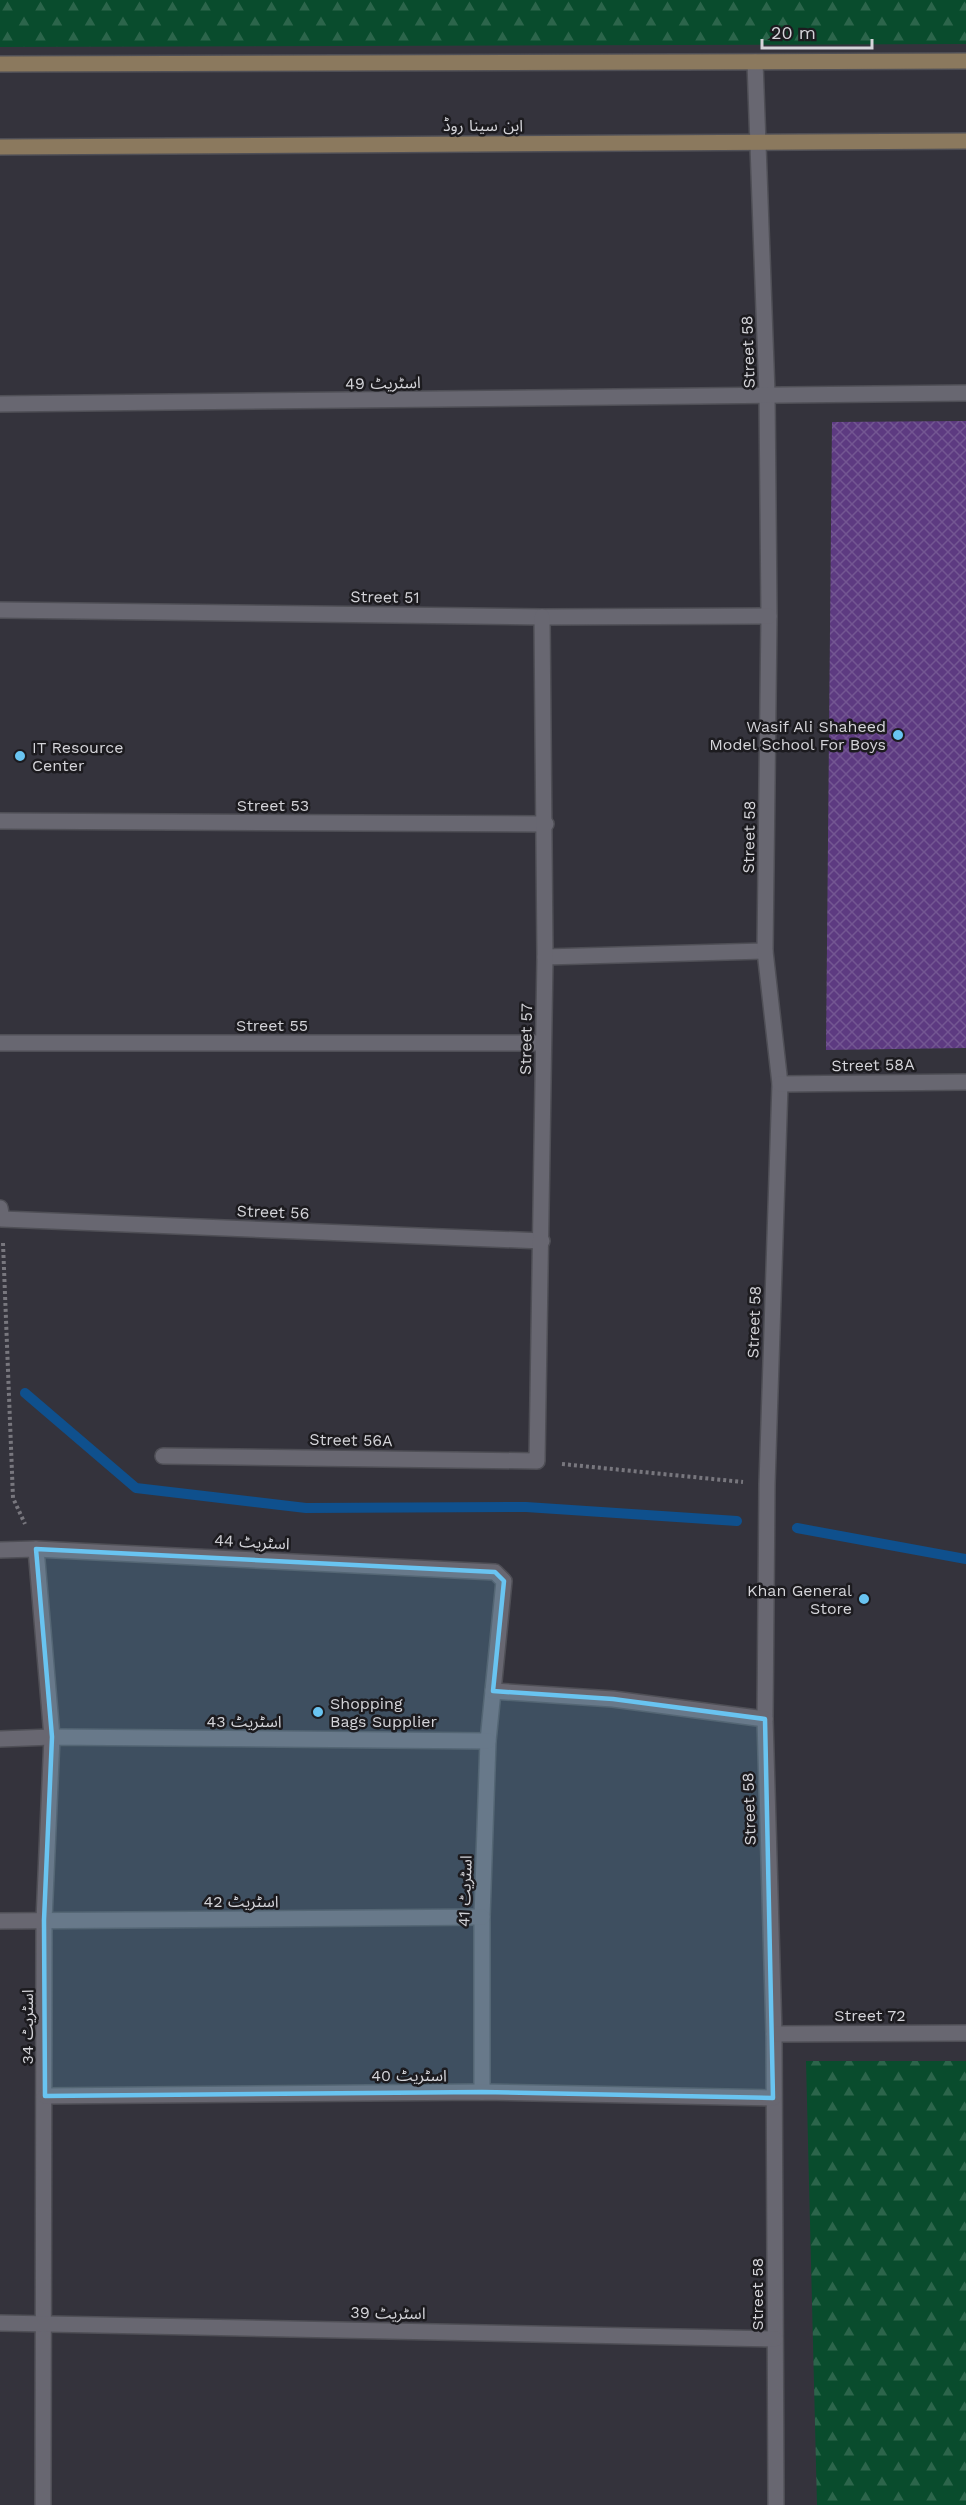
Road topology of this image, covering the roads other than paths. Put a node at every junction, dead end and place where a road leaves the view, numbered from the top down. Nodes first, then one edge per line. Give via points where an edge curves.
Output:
1 (966, 61) edge
2 (755, 62) junction
3 (0, 64) edge
4 (758, 141) junction
5 (966, 141) edge
6 (0, 147) edge
7 (966, 393) edge
8 (767, 394) junction
9 (0, 404) edge
10 (0, 610) edge
11 (769, 616) junction
12 (542, 617) junction
13 (0, 821) edge
14 (546, 824) junction
15 (765, 951) junction
16 (545, 957) junction
17 (543, 1042) junction
18 (0, 1043) edge
19 (966, 1082) edge
20 (780, 1084) junction
21 (1, 1214) edge
22 (542, 1241) junction
23 (163, 1456) dead end
24 (537, 1461) joint
25 (36, 1549) junction
26 (0, 1550) edge
27 (502, 1576) joint
28 (493, 1691) junction
29 (765, 1719) junction
30 (52, 1737) junction
31 (0, 1739) edge
32 (488, 1741) junction
33 (482, 1917) junction
34 (44, 1920) junction
35 (0, 1921) edge
36 (966, 2033) edge
37 (774, 2034) junction
38 (482, 2092) junction
39 (45, 2096) junction
40 (773, 2098) junction
41 (0, 2323) edge
42 (42, 2324) junction
43 (775, 2338) junction
44 (43, 2505) edge
45 (776, 2505) edge

1 - 2 main road
2 - 3 main road
2 - 4 street, Street 58
4 - 5 main road, ابن سینا روڈ
4 - 6 main road, ابن سینا روڈ
4 - 8 street, Street 58
7 - 8 street, اسٹریٹ 49
8 - 9 street, اسٹریٹ 49
8 - 11 street, Street 58
10 - 12 street, Street 51
11 - 12 street, Street 51
11 - 15 street, Street 58
12 - 14 street, Street 57
13 - 14 street, Street 53
14 - 16 street, Street 57
15 - 16 street
15 - 20 street, Street 58
16 - 17 street, Street 57
17 - 18 street, Street 55
17 - 22 street, Street 57
19 - 20 street, Street 58A
20 - 29 street, Street 58 via 767,1484
21 - 22 street, Street 56
22 - 24 street, Street 57
23 - 24 street, Street 56A
25 - 26 street, اسٹریٹ 44
25 - 27 street, اسٹریٹ 44 via 495,1572
25 - 30 street, اسٹریٹ 34
27 - 28 street, اسٹریٹ 41
28 - 29 street via 613,1699
28 - 32 street, اسٹریٹ 41
29 - 37 street, Street 58
30 - 31 street, اسٹریٹ 43
30 - 32 street, اسٹریٹ 43
30 - 34 street, اسٹریٹ 34
32 - 33 street, اسٹریٹ 41
33 - 34 street, اسٹریٹ 42
33 - 38 street, اسٹریٹ 41
34 - 35 street, اسٹریٹ 42
34 - 39 street, اسٹریٹ 34
36 - 37 street, Street 72
37 - 40 street, Street 58
38 - 39 street, اسٹریٹ 40
38 - 40 street, اسٹریٹ 40
39 - 42 street, اسٹریٹ 34
40 - 43 street, Street 58
41 - 42 street, اسٹریٹ 39
42 - 43 street, اسٹریٹ 39
42 - 44 street, اسٹریٹ 34
43 - 45 street, Street 58

